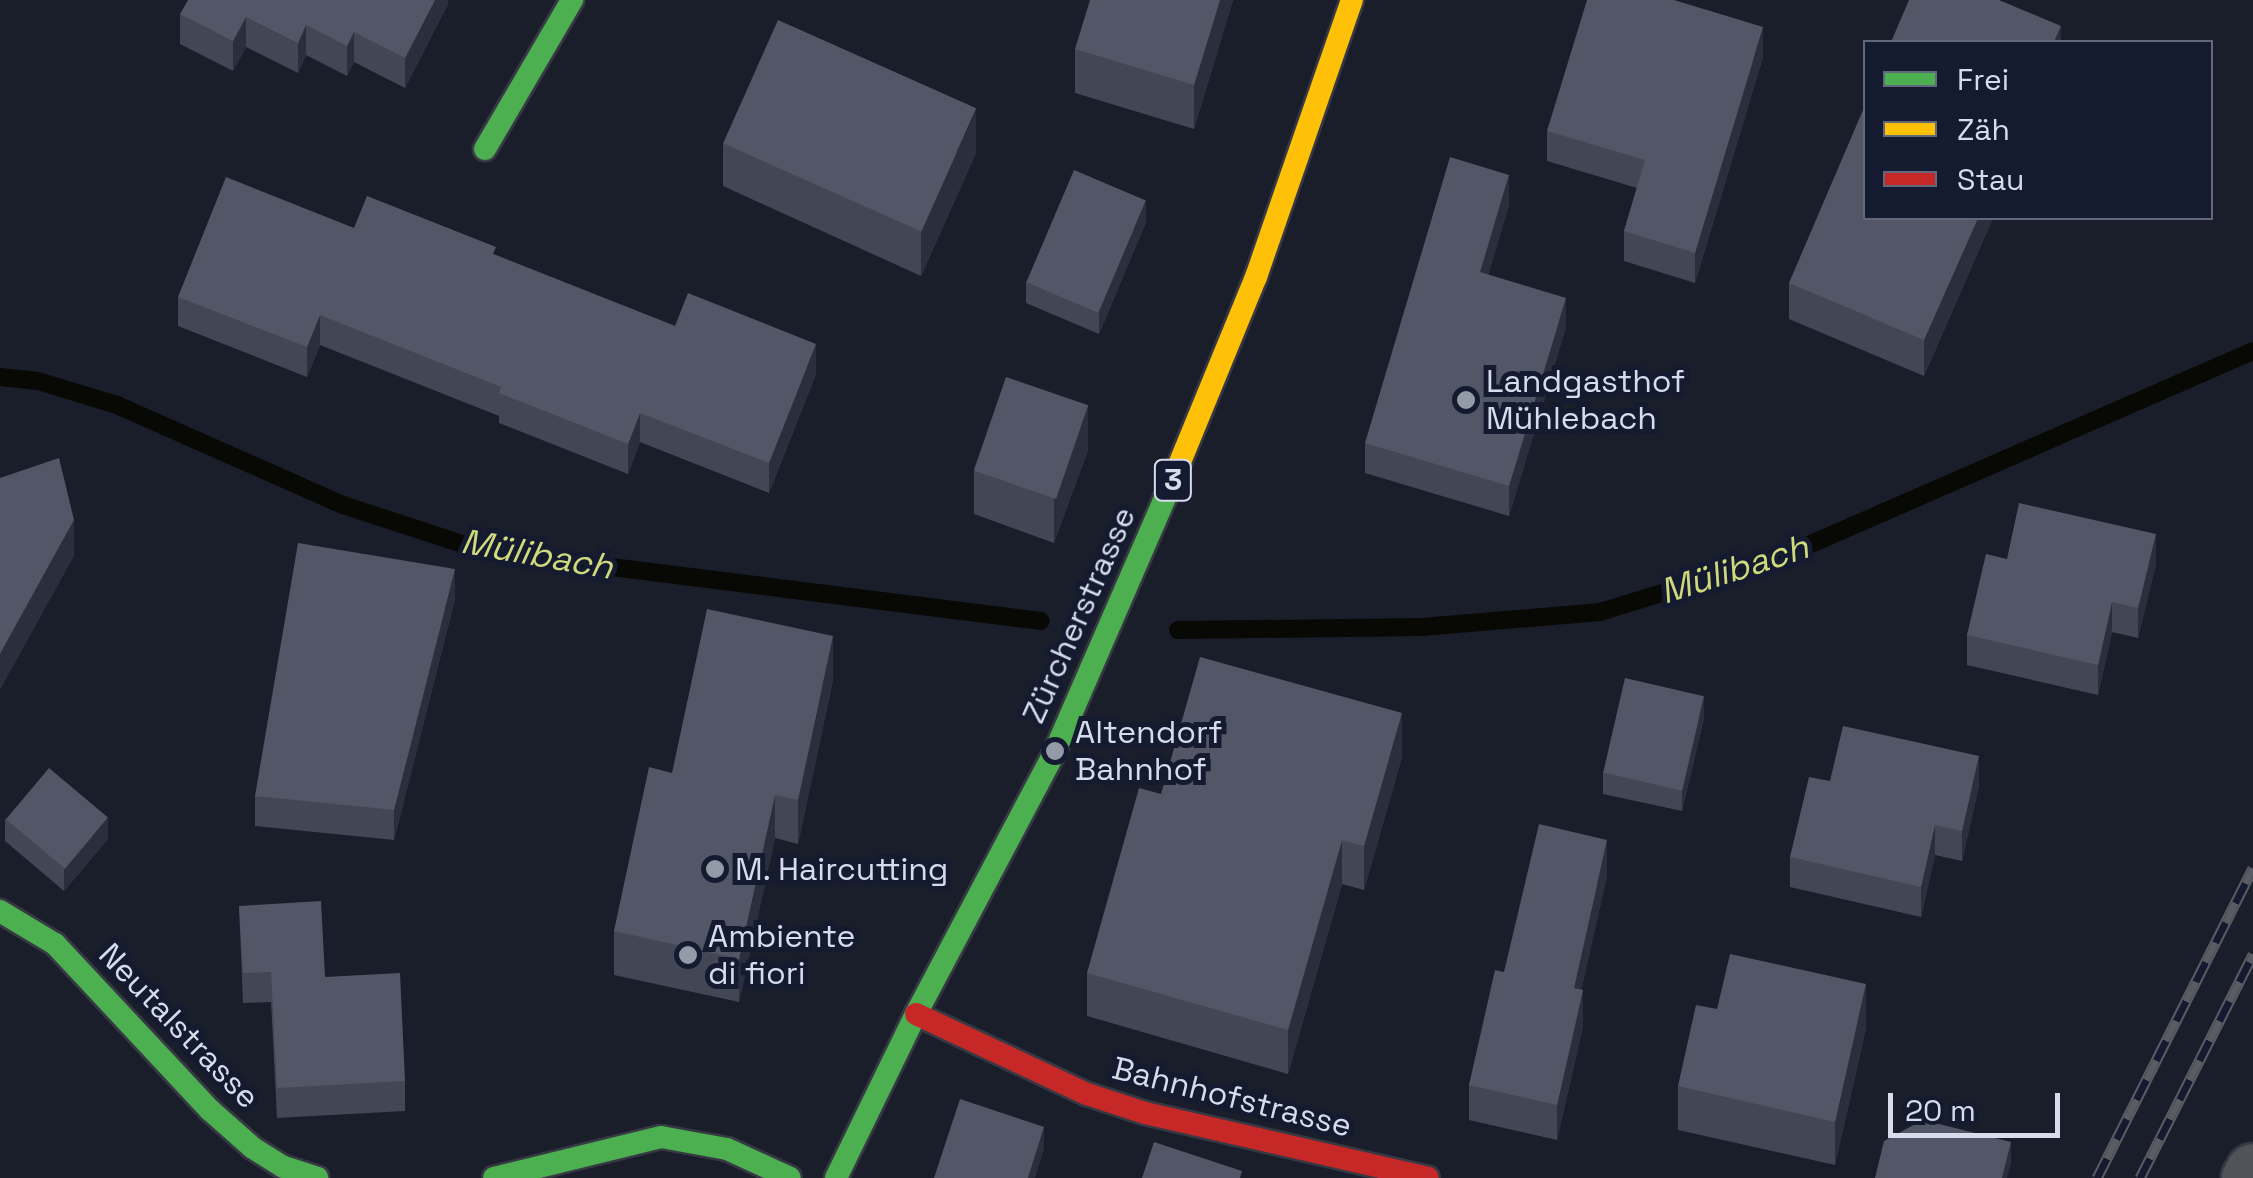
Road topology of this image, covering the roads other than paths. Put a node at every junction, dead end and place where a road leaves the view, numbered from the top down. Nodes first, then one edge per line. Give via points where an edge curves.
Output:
1 (572, 0) edge
2 (1352, 0) edge
3 (485, 148) dead end
4 (0, 911) edge
5 (916, 1014) junction
6 (2253, 1170) edge
7 (317, 1178) edge
8 (494, 1178) edge
9 (790, 1178) edge
10 (836, 1178) edge
11 (1428, 1178) edge
12 (2249, 1178) edge

1 - 3 street
2 - 5 street, Zürcherstrasse / 3 via 1256,277 1138,564 1054,751
4 - 7 street, Neutalstrasse via 54,944 252,1148
5 - 10 street, Zürcherstrasse / 3
5 - 11 street, Bahnhofstrasse via 1145,1114
6 - 12 street
8 - 9 street via 661,1138 727,1149

